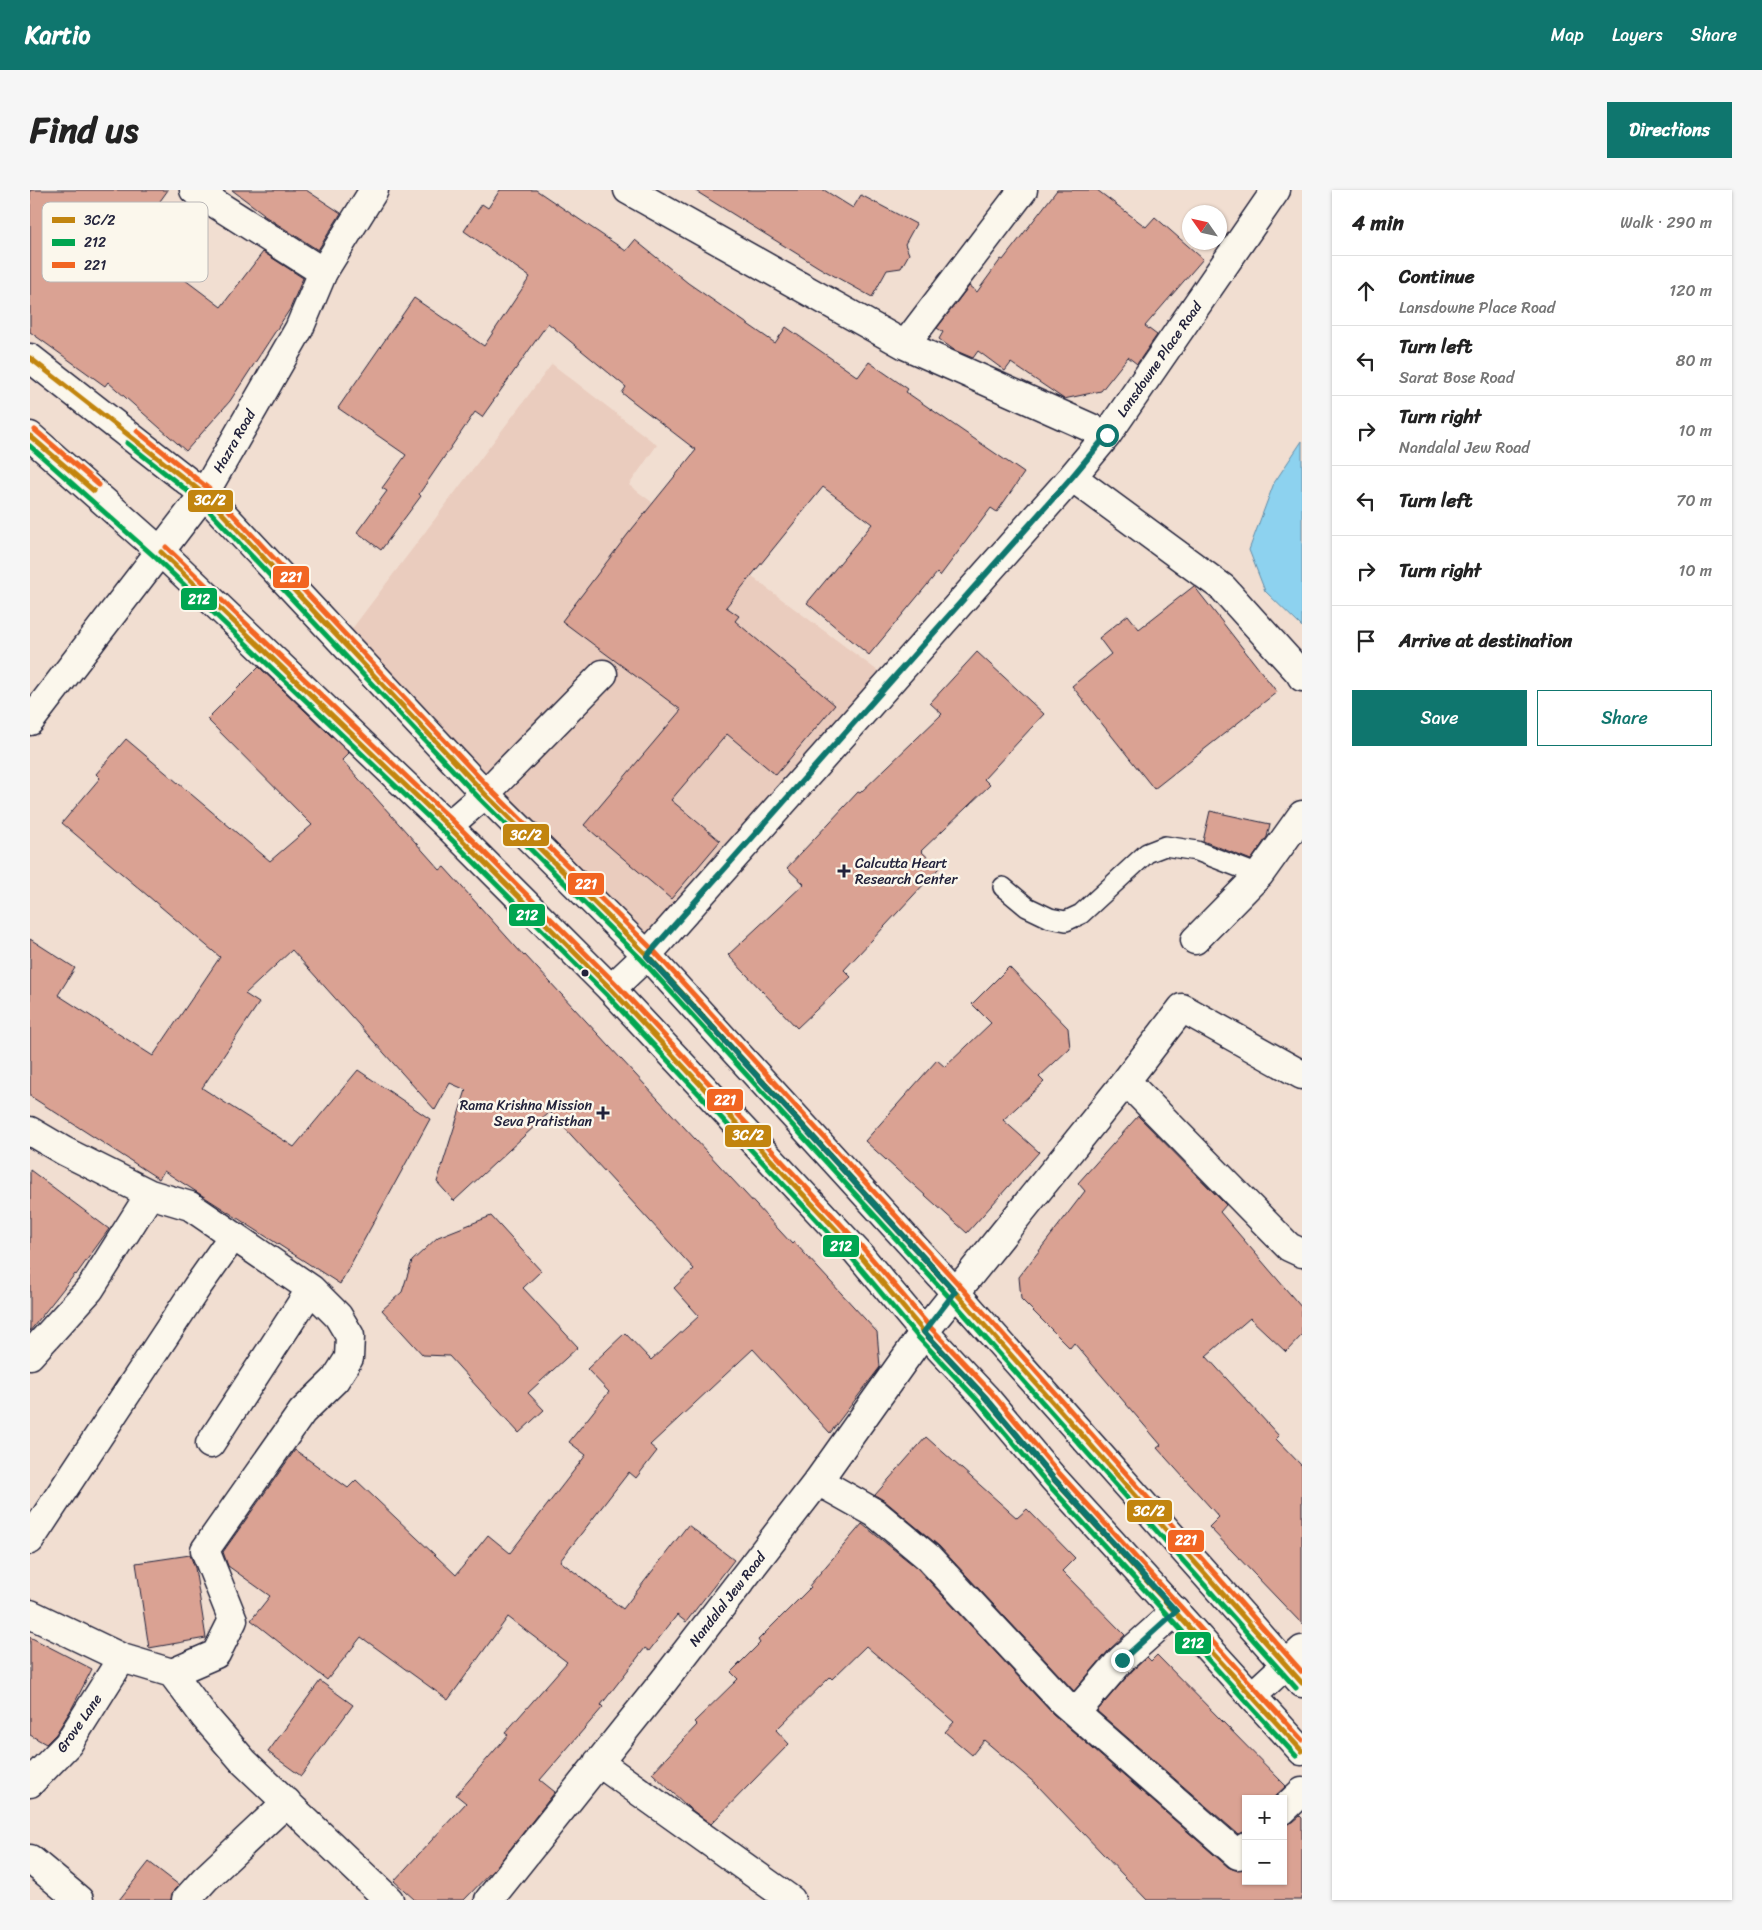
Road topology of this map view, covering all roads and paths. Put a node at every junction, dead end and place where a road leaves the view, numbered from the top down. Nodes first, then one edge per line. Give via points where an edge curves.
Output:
1 (194, 190) edge
2 (374, 190) edge
3 (628, 190) edge
4 (1023, 190) edge
5 (1276, 190) edge
6 (323, 272) junction
7 (905, 345) junction
8 (30, 358) edge
9 (1107, 435) junction
10 (30, 436) edge
11 (1072, 477) junction
12 (204, 494) junction
13 (161, 552) junction
14 (603, 674) dead end
15 (1302, 677) edge
16 (30, 721) edge
17 (486, 794) junction
18 (1302, 815) edge
19 (448, 826) junction
20 (1259, 875) junction
21 (1003, 887) dead end
22 (1195, 940) dead end
23 (647, 956) junction
24 (611, 988) junction
25 (1302, 1075) edge
26 (1126, 1081) junction
27 (30, 1131) edge
28 (150, 1194) junction
29 (233, 1236) junction
30 (1302, 1253) edge
31 (311, 1290) junction
32 (955, 1292) junction
33 (924, 1332) junction
34 (30, 1355) edge
35 (210, 1444) dead end
36 (818, 1481) junction
37 (30, 1540) edge
38 (1176, 1611) junction
39 (30, 1614) edge
40 (122, 1658) junction
41 (1296, 1666) edge
42 (172, 1673) junction
43 (1252, 1696) junction
44 (1076, 1712) junction
45 (1302, 1751) edge
46 (598, 1762) junction
47 (30, 1783) edge
48 (1302, 1792) edge
49 (287, 1802) junction
50 (1287, 1806) edge
51 (1242, 1850) edge
52 (30, 1859) edge
53 (79, 1900) edge
54 (186, 1900) edge
55 (389, 1900) edge
56 (489, 1900) edge
57 (791, 1900) edge

1 - 6 street
2 - 6 street, Hazra Road
3 - 7 street
4 - 7 street
5 - 9 street, Lansdowne Place Road
6 - 12 street, Hazra Road via 299,328
7 - 9 street
8 - 12 street
9 - 11 street, Lansdowne Place Road
10 - 13 street
11 - 15 street via 1223,588
11 - 23 street, Lansdowne Place Road
12 - 13 street, Hazra Road
12 - 17 street
13 - 16 street, Hazra Road
13 - 19 street
14 - 17 street
17 - 19 street
17 - 23 street
18 - 20 street
19 - 24 street
20 - 21 lane via 1197,851 1165,846 1147,853 1081,914 1066,921 1050,918 1027,907
20 - 22 street
23 - 24 street, Lansdowne Place Road
23 - 32 street
24 - 33 street via 857,1252
25 - 26 street, Nandalal Jew Road via 1182,1008
26 - 30 street via 1289,1247
26 - 32 street, Nandalal Jew Road
27 - 28 street
28 - 29 street via 190,1206
28 - 34 street via 90,1289
29 - 31 street
29 - 37 street
31 - 35 street
31 - 42 street via 338,1316 350,1336 349,1358 335,1380 302,1412 205,1550 233,1620 216,1654
32 - 33 street, Nandalal Jew Road
32 - 41 street
33 - 36 street, Nandalal Jew Road
33 - 38 street
36 - 44 street via 875,1513 928,1557
36 - 46 street, Nandalal Jew Road
38 - 43 street
38 - 44 street via 1122,1660
39 - 40 street
40 - 42 street
40 - 47 street, Grove Lane via 68,1744
41 - 43 street
42 - 49 street via 244,1762
43 - 45 street
44 - 51 street via 1238,1854
46 - 56 street, Nandalal Jew Road
46 - 57 street
48 - 50 street
49 - 54 street
49 - 55 street
52 - 53 street

